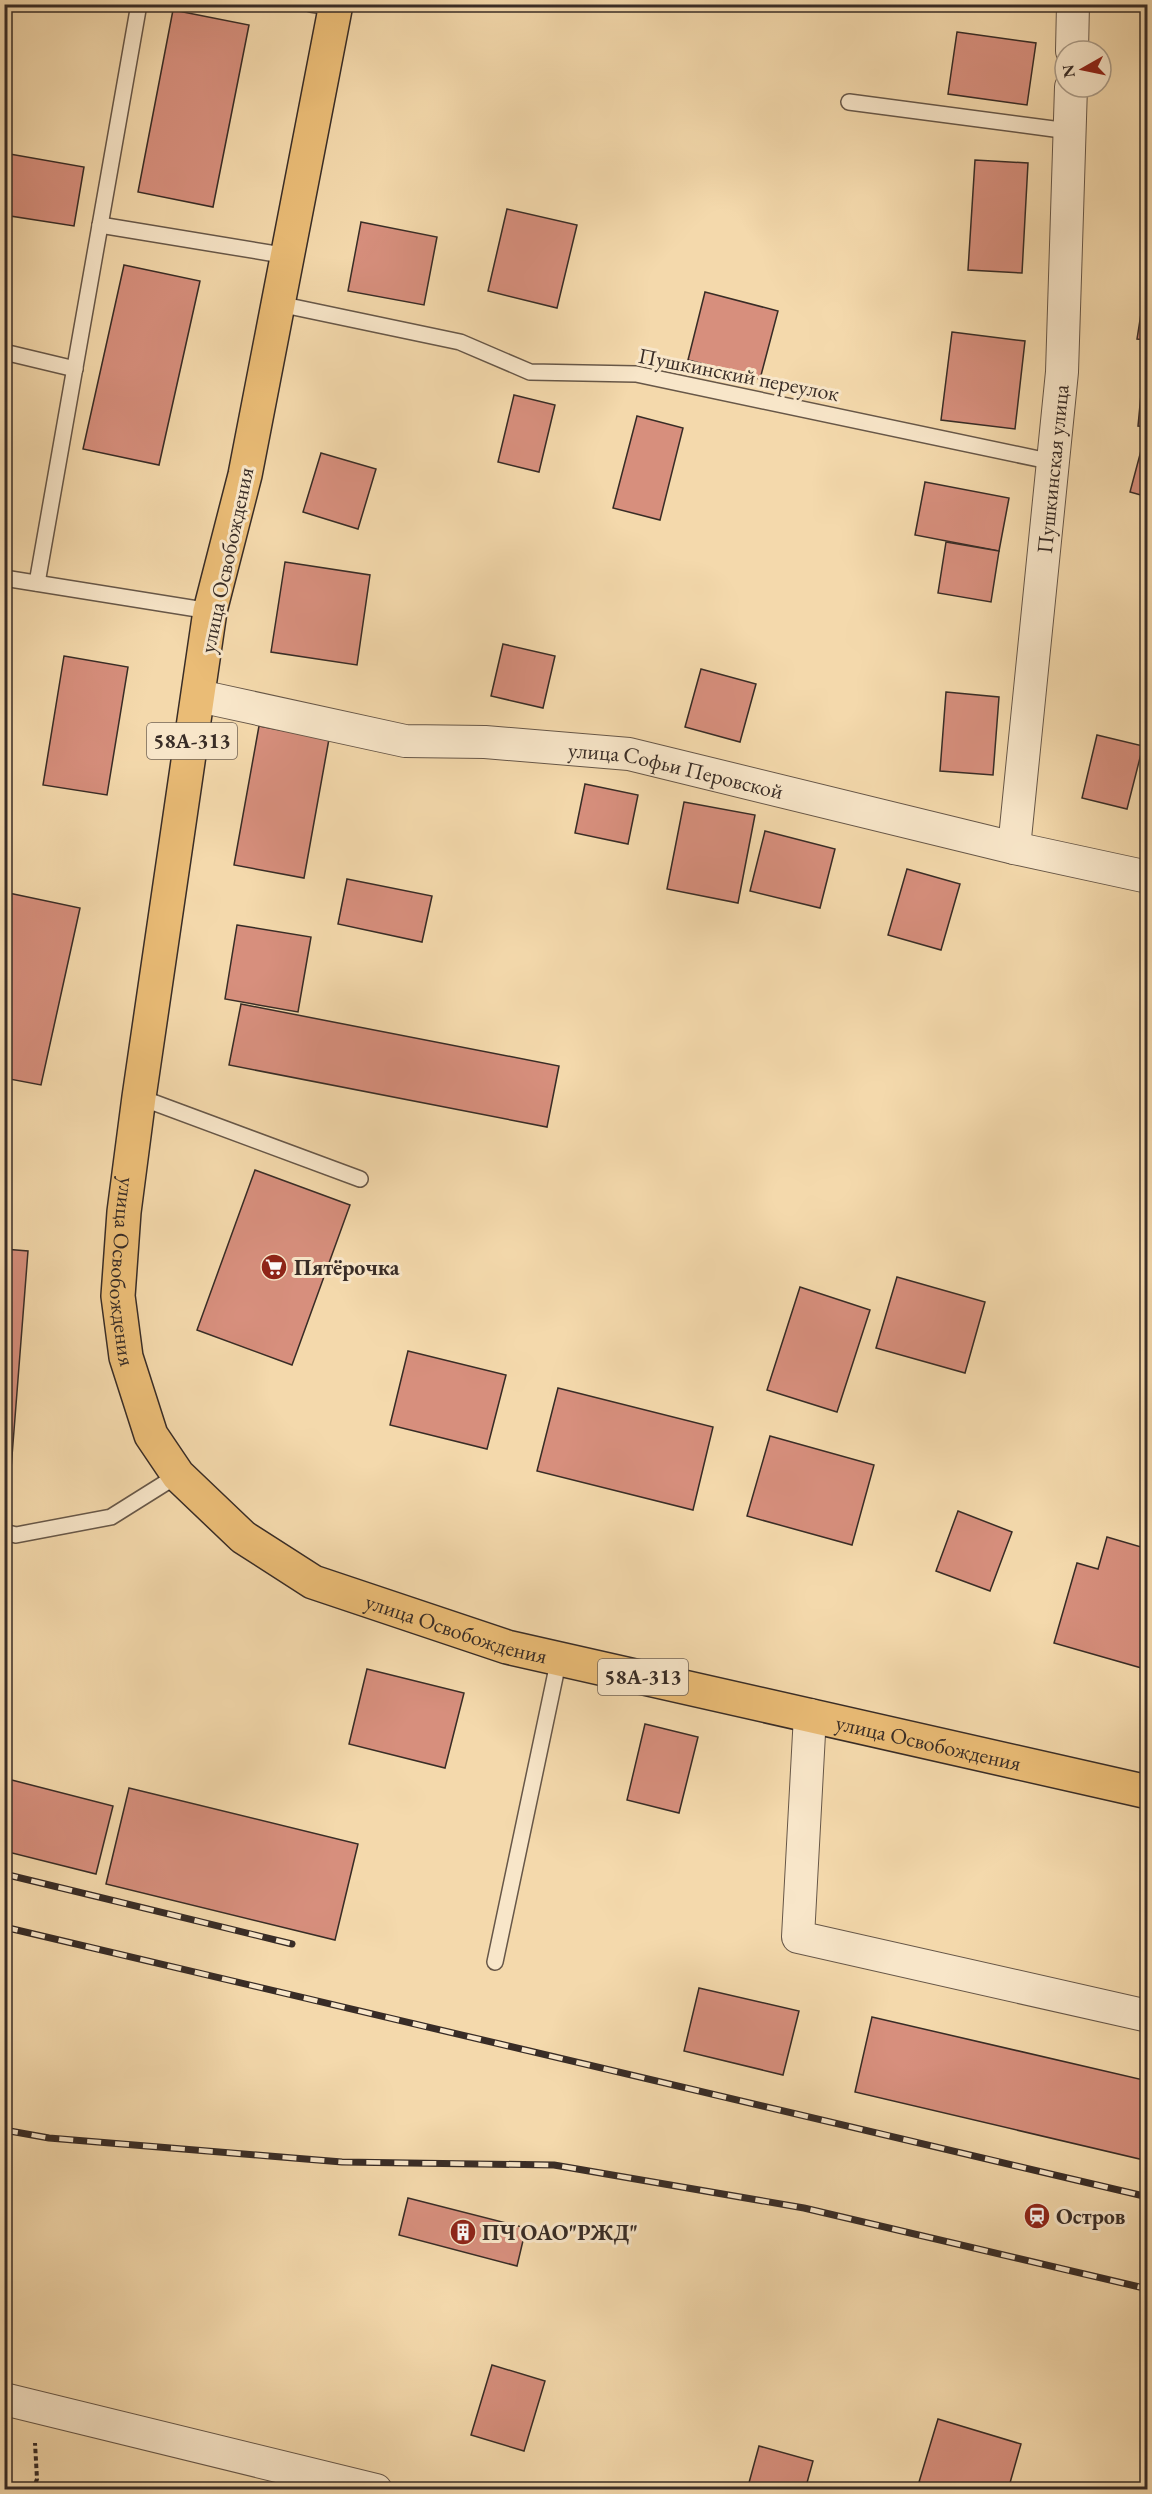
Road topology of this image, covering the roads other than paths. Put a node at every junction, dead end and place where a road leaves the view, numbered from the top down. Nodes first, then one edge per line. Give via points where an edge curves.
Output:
1 (139, 4) edge
2 (1073, 4) edge
3 (327, 6) edge
4 (1072, 39) edge
5 (1070, 99) edge
6 (849, 102) dead end
7 (1069, 131) junction
8 (100, 225) junction
9 (288, 256) junction
10 (279, 304) junction
11 (4, 352) edge
12 (75, 369) junction
13 (1053, 462) junction
14 (4, 578) edge
15 (37, 583) junction
16 (210, 611) junction
17 (199, 696) junction
18 (1014, 848) junction
19 (1148, 877) edge
20 (139, 1097) junction
21 (360, 1179) dead end
22 (178, 1475) junction
23 (4, 1532) edge
24 (559, 1658) junction
25 (810, 1715) junction
26 (1148, 1792) edge
27 (495, 1962) dead end
28 (1148, 2016) edge
29 (4, 2399) edge
30 (376, 2490) edge

1 - 8 lane
2 - 4 street
3 - 9 main road, улица Освобождения / 58А-313
5 - 7 street, Пушкинская улица
6 - 7 lane
7 - 13 street, Пушкинская улица via 1062,372
8 - 9 lane
8 - 12 lane
9 - 10 main road, улица Освобождения / 58А-313
10 - 13 lane, Пушкинский переулок via 460,342 530,372 636,374
10 - 16 main road, улица Освобождения / 58А-313 via 245,475
11 - 12 lane
12 - 15 lane
13 - 18 street, Пушкинская улица
14 - 15 lane
15 - 16 lane
16 - 17 main road, улица Освобождения / 58А-313
17 - 18 street, улица Софьи Перовской via 405,741 484,742 629,754
17 - 20 main road, улица Освобождения / 58А-313
18 - 19 street, улица Софьи Перовской
20 - 21 lane
20 - 22 main road, улица Освобождения / 58А-313 via 118,1296 126,1357 151,1435
22 - 23 lane via 111,1517 16,1535
22 - 24 main road, улица Освобождения / 58А-313 via 243,1538 314,1582 507,1647
24 - 25 main road, улица Освобождения / 58А-313
24 - 27 lane
25 - 26 main road, улица Освобождения / 58А-313
25 - 28 street via 798,1937
29 - 30 street

